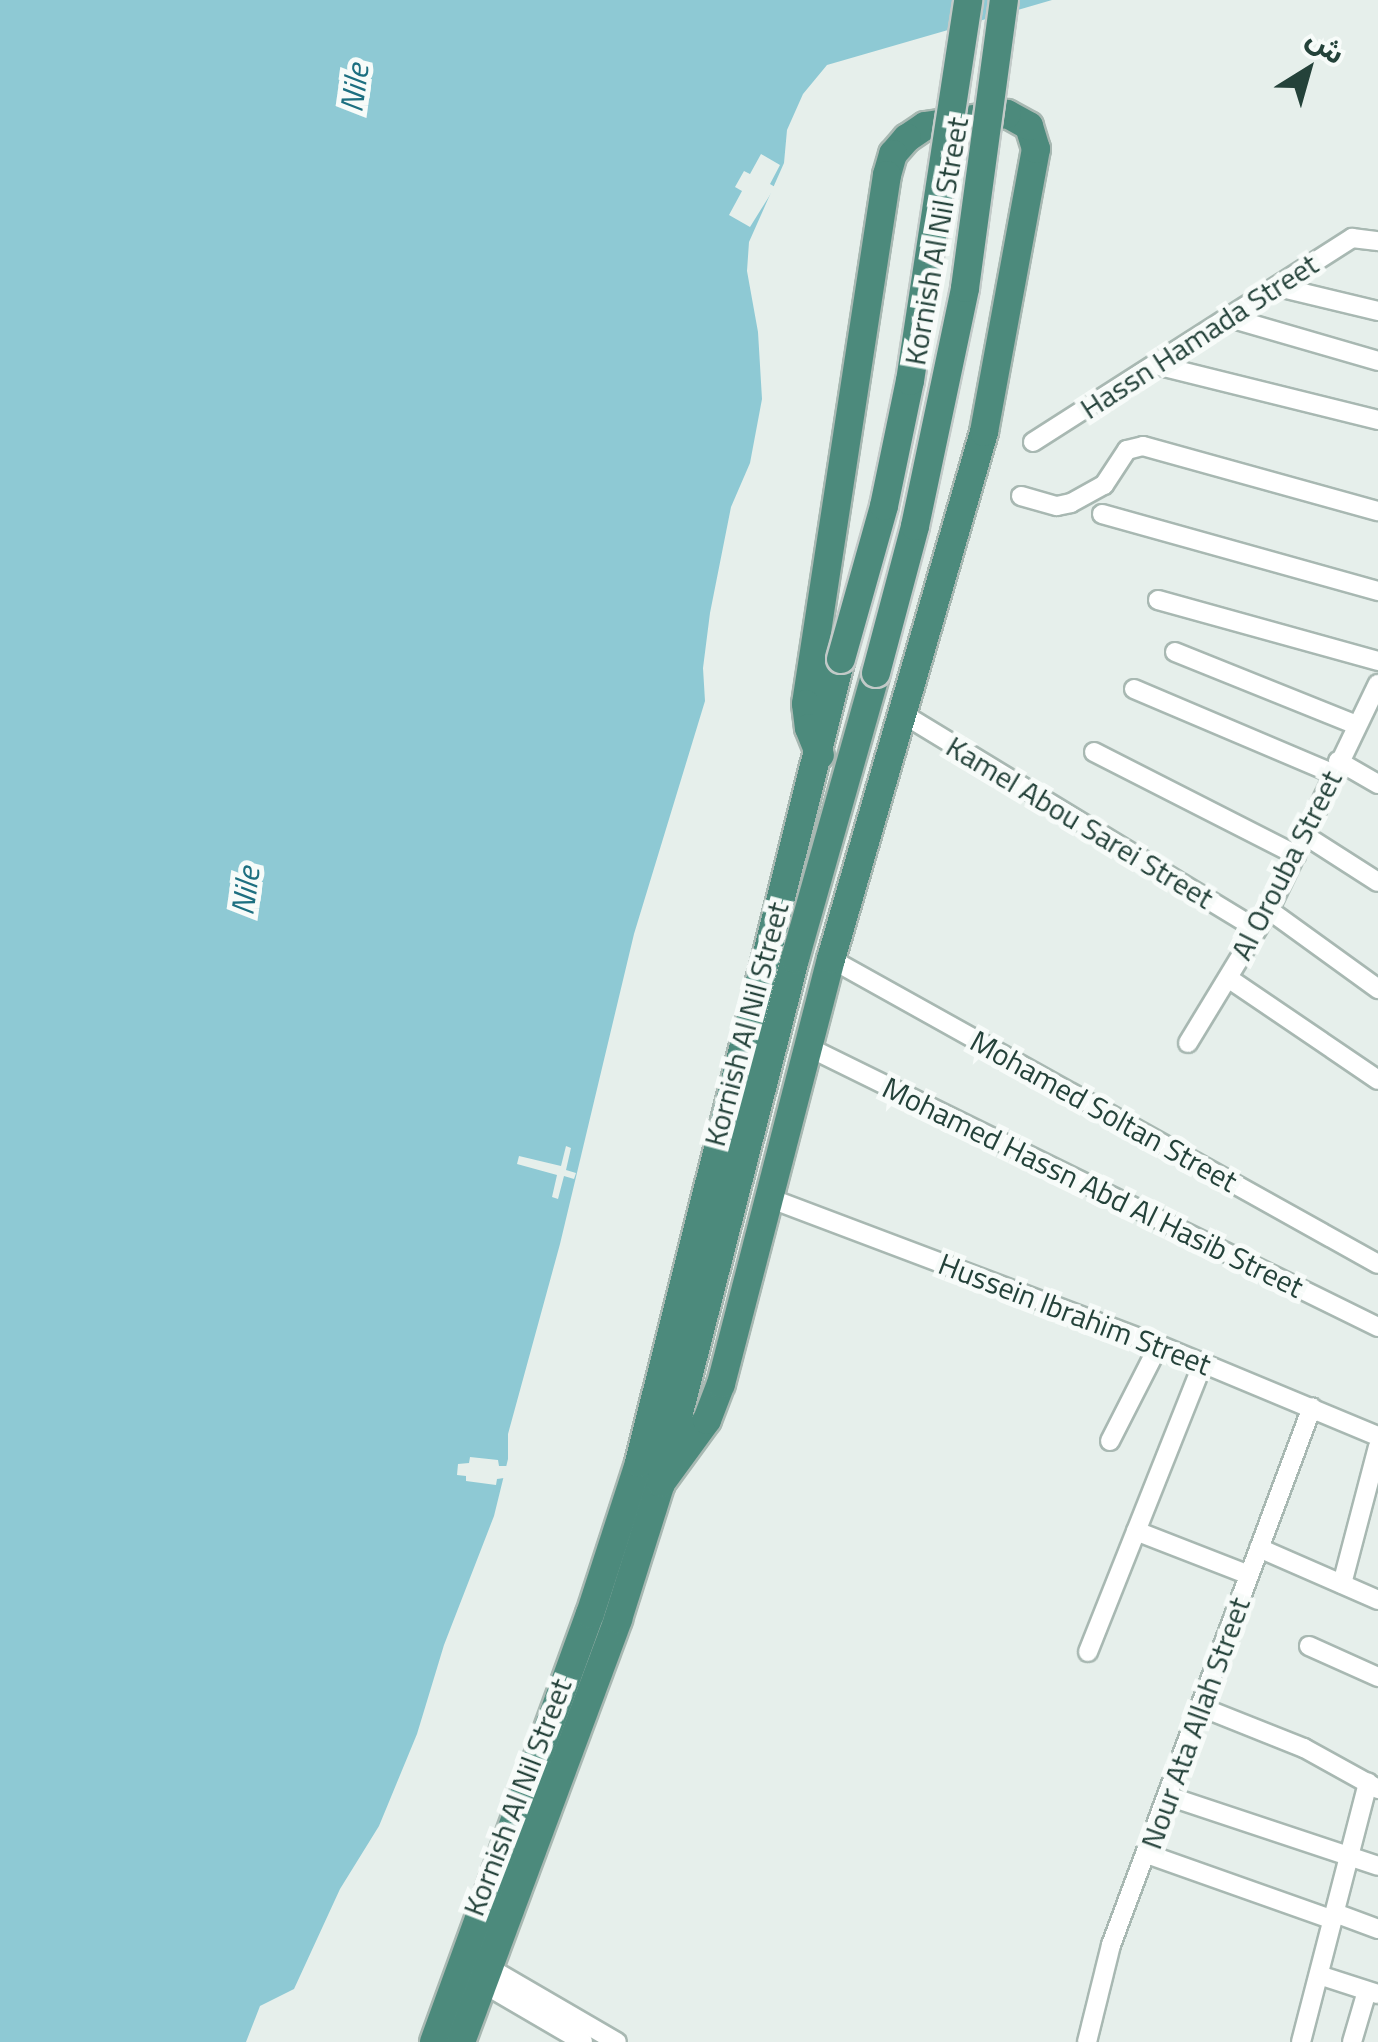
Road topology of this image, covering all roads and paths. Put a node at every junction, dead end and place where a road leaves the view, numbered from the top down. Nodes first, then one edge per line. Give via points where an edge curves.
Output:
1 (968, 0) edge
2 (1004, 0) edge
3 (1373, 239) edge
4 (1278, 287) junction
5 (1378, 311) edge
6 (1230, 318) junction
7 (1378, 361) edge
8 (1156, 364) junction
9 (1378, 420) edge
10 (1033, 442) dead end
11 (1021, 496) dead end
12 (1378, 511) edge
13 (1102, 514) dead end
14 (1378, 591) edge
15 (1158, 600) dead end
16 (1175, 652) dead end
17 (1378, 661) edge
18 (1134, 688) dead end
19 (1377, 689) edge
20 (902, 714) junction
21 (1357, 725) junction
22 (1094, 752) dead end
23 (820, 755) junction
24 (1335, 767) junction
25 (1378, 784) edge
26 (1306, 836) junction
27 (1296, 855) junction
28 (1378, 882) edge
29 (1269, 910) junction
30 (1258, 930) junction
31 (795, 959) junction
32 (831, 959) junction
33 (1228, 978) junction
34 (1378, 988) edge
35 (817, 1011) junction
36 (1188, 1043) dead end
37 (808, 1046) junction
38 (1378, 1080) edge
39 (769, 1198) junction
40 (1378, 1264) edge
41 (1378, 1327) edge
42 (1158, 1346) junction
43 (1203, 1363) junction
44 (1312, 1406) junction
45 (1378, 1436) edge
46 (1110, 1441) dead end
47 (1378, 1447) edge
48 (662, 1483) junction
49 (1136, 1531) junction
50 (1259, 1548) junction
51 (1249, 1575) junction
52 (1342, 1584) junction
53 (1378, 1600) edge
54 (1310, 1646) dead end
55 (1088, 1652) dead end
56 (1378, 1677) edge
57 (1201, 1706) junction
58 (1373, 1786) edge
59 (1168, 1796) junction
60 (1146, 1854) junction
61 (1349, 1857) junction
62 (1378, 1866) edge
63 (1334, 1916) junction
64 (1378, 1928) edge
65 (485, 1975) junction
66 (1319, 1976) junction
67 (1372, 1992) edge
68 (434, 2042) edge
69 (461, 2042) edge
70 (583, 2042) edge
71 (618, 2042) edge
72 (1087, 2042) edge
73 (1302, 2042) edge
74 (1352, 2042) edge

1 - 23 highway, Kornish Al Nil Street, bridge via 910,381
2 - 31 highway, Kornish Al Nil Street, bridge via 966,288 915,526
3 - 4 street, Hassn Hamada Street via 1352,238
4 - 5 street
4 - 6 street, Hassn Hamada Street
6 - 7 street
6 - 8 street, Hassn Hamada Street
8 - 9 street
8 - 10 street, Hassn Hamada Street
11 - 12 street via 1050,505 1071,502 1104,485 1127,450 1143,446
13 - 14 street
15 - 17 street
16 - 21 street
18 - 24 street
19 - 21 street, Al Orouba Street
20 - 23 highway via 984,432 1036,149 1028,126 1007,114 925,126 893,154 886,176 808,692 809,728
20 - 30 street, Kamel Abou Sarei Street
20 - 32 highway
21 - 24 street, Al Orouba Street
22 - 27 street
23 - 68 highway, Kornish Al Nil Street via 639,1463
24 - 25 street
24 - 26 street, Al Orouba Street
26 - 27 street, Al Orouba Street
26 - 28 street
27 - 29 street, Al Orouba Street
29 - 30 street, Al Orouba Street
29 - 34 street
30 - 33 street, Al Orouba Street
31 - 35 highway
31 - 48 highway, Kornish Al Nil Street
32 - 35 highway
32 - 40 street, Mohamed Soltan Street
33 - 36 street, Al Orouba Street
33 - 38 street
35 - 37 highway
37 - 39 highway
37 - 41 street, Mohamed Hassn Abd Al Hasib Street
39 - 42 street, Hussein Ibrahim Street
39 - 48 highway via 721,1384 697,1436
42 - 43 street, Hussein Ibrahim Street
42 - 46 street
43 - 44 street, Hussein Ibrahim Street
43 - 49 street
44 - 45 street, Hussein Ibrahim Street
44 - 50 street, Nour Ata Allah Street
47 - 52 street
48 - 65 highway, Kornish Al Nil Street
49 - 51 street
49 - 55 street
50 - 51 street, Nour Ata Allah Street
50 - 52 street
51 - 57 street, Nour Ata Allah Street
52 - 53 street
54 - 56 street
57 - 58 street via 1304,1748
57 - 59 street, Nour Ata Allah Street
58 - 61 street
59 - 60 street, Nour Ata Allah Street
59 - 61 street
60 - 63 street
60 - 72 street, Nour Ata Allah Street via 1111,1945
61 - 62 street
61 - 63 street
63 - 64 street
63 - 66 street
65 - 69 highway, Kornish Al Nil Street
65 - 70 street
65 - 71 street
66 - 67 street
66 - 73 street
67 - 74 street

